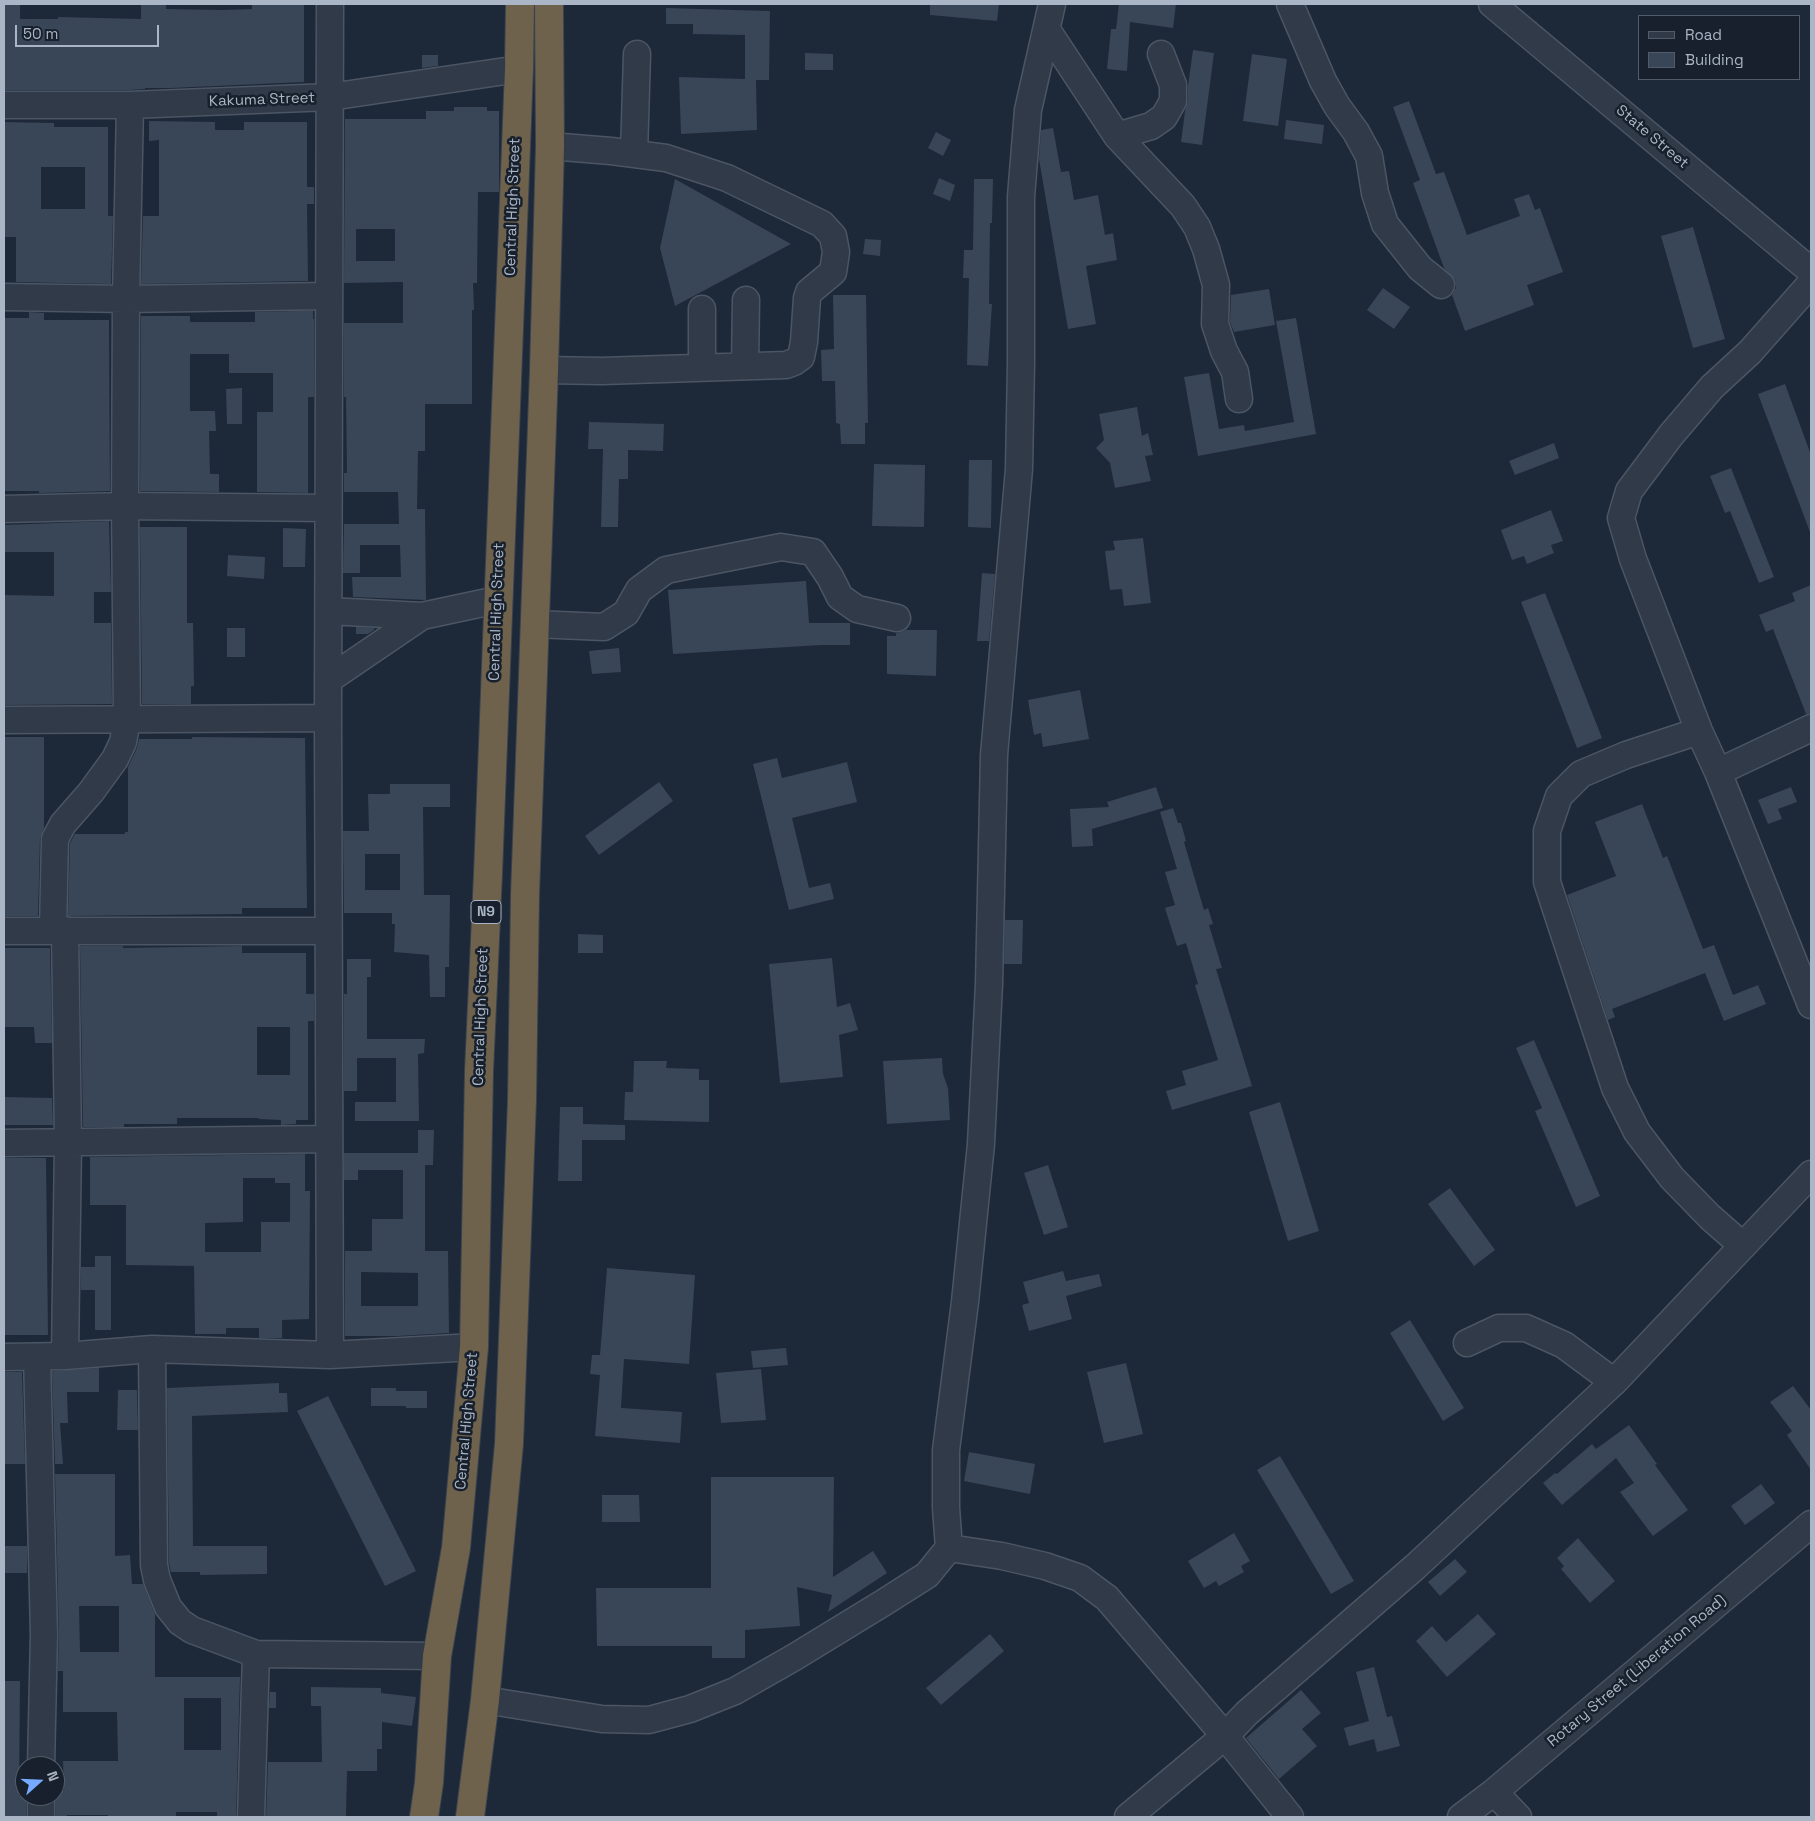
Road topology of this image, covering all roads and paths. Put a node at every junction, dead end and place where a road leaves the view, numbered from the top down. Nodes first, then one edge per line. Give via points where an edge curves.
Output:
1 (330, 4) edge
2 (520, 4) edge
3 (549, 4) edge
4 (1052, 4) edge
5 (1290, 4) edge
6 (1492, 4) edge
7 (1046, 30) junction
8 (637, 54) dead end
9 (1161, 54) dead end
10 (519, 69) junction
11 (330, 97) junction
12 (130, 105) junction
13 (4, 106) edge
14 (1117, 136) junction
15 (550, 146) junction
16 (634, 154) junction
17 (1811, 271) edge
18 (1811, 283) edge
19 (1441, 285) dead end
20 (329, 296) junction
21 (4, 297) edge
22 (126, 299) junction
23 (746, 300) dead end
24 (702, 309) dead end
25 (744, 366) junction
26 (702, 367) junction
27 (544, 370) junction
28 (1240, 399) dead end
29 (125, 506) junction
30 (328, 508) junction
31 (4, 509) edge
32 (497, 600) junction
33 (329, 611) junction
34 (422, 616) junction
35 (897, 618) dead end
36 (535, 624) junction
37 (328, 680) junction
38 (328, 718) junction
39 (4, 720) edge
40 (127, 720) junction
41 (1811, 728) edge
42 (1699, 731) junction
43 (1718, 772) junction
44 (488, 874) junction
45 (525, 895) junction
46 (59, 930) junction
47 (4, 931) edge
48 (328, 931) junction
49 (1811, 1005) edge
50 (329, 1139) junction
51 (68, 1142) junction
52 (4, 1143) edge
53 (1811, 1174) edge
54 (1743, 1246) junction
55 (1467, 1343) dead end
56 (474, 1347) junction
57 (152, 1349) junction
58 (330, 1355) junction
59 (37, 1356) junction
60 (65, 1356) junction
61 (4, 1357) edge
62 (1614, 1382) junction
63 (1811, 1524) edge
64 (950, 1548) junction
65 (256, 1654) junction
66 (437, 1656) junction
67 (485, 1700) junction
68 (1225, 1736) junction
69 (41, 1756) edge
70 (1494, 1792) junction
71 (251, 1817) edge
72 (424, 1817) edge
73 (470, 1817) edge
74 (1128, 1817) edge
75 (1290, 1817) edge
76 (1461, 1817) edge
77 (1518, 1817) edge

1 - 11 street
2 - 10 highway, Central High Street / N9
3 - 15 highway
4 - 7 street
5 - 19 street via 1323,81 1370,156 1375,194 1385,224 1420,268
6 - 17 street, State Street
7 - 14 street
7 - 64 street via 1028,110 1022,197 1019,469 994,755 989,984 981,1144 946,1450
8 - 16 street
9 - 14 street via 1173,85 1173,101 1164,116 1151,126
10 - 11 street, Kakuma Street
10 - 32 highway, Central High Street / N9
11 - 12 street, Kakuma Street
11 - 20 street
12 - 13 street, Kakuma Street
12 - 22 street
14 - 28 street via 1183,206 1197,227 1216,285 1215,324 1224,351 1236,372
15 - 16 street
15 - 27 highway
16 - 25 street via 666,158 727,178 822,224 833,236 836,252 833,272 809,292 807,298 801,357 786,365
18 - 42 street via 1671,435 1629,491 1621,518 1633,559
20 - 22 street
20 - 30 street
21 - 22 street
22 - 29 street
23 - 25 street
24 - 26 street
25 - 26 street
26 - 27 street
27 - 36 highway
29 - 30 street
29 - 31 street
29 - 40 street
30 - 33 street
32 - 34 street
32 - 44 highway, Central High Street / N9
33 - 34 street
33 - 37 street
34 - 37 street
35 - 36 street via 857,610 840,597 813,552 781,548 666,570 640,590 626,613 604,626
36 - 45 highway
37 - 38 street
38 - 40 street
38 - 48 street
39 - 40 street
40 - 46 street via 123,742 115,759 92,792 63,824 55,840
41 - 43 street
42 - 43 street
42 - 54 street via 1581,774 1559,796 1547,831 1547,882 1615,1088 1637,1132 1672,1178
43 - 49 street
44 - 45 highway
44 - 56 highway, Central High Street / N9 via 479,1071
45 - 67 highway via 522,1100 509,1444
46 - 47 street
46 - 48 street
46 - 51 street
48 - 50 street
50 - 51 street
50 - 58 street
51 - 52 street
51 - 60 street
53 - 54 street
54 - 62 street
55 - 62 street via 1500,1328 1526,1328 1564,1345
56 - 58 street
56 - 66 highway, Central High Street / N9 via 456,1548
57 - 58 street
57 - 60 street
57 - 65 street via 153,1558 157,1580 168,1607 180,1622 192,1630
59 - 60 street
59 - 61 street
59 - 69 street via 44,1634
62 - 68 street via 1415,1567 1248,1712
63 - 70 street, Rotary Street (Liberation Road)
64 - 67 street via 927,1574 842,1628 735,1691 690,1709 649,1720 602,1719
64 - 68 street via 1002,1556 1080,1578 1107,1598
65 - 66 street
65 - 71 street
66 - 72 highway, Central High Street / N9
67 - 73 highway
68 - 74 street
68 - 75 street
70 - 76 street, Rotary Street (Liberation Road)
70 - 77 street

